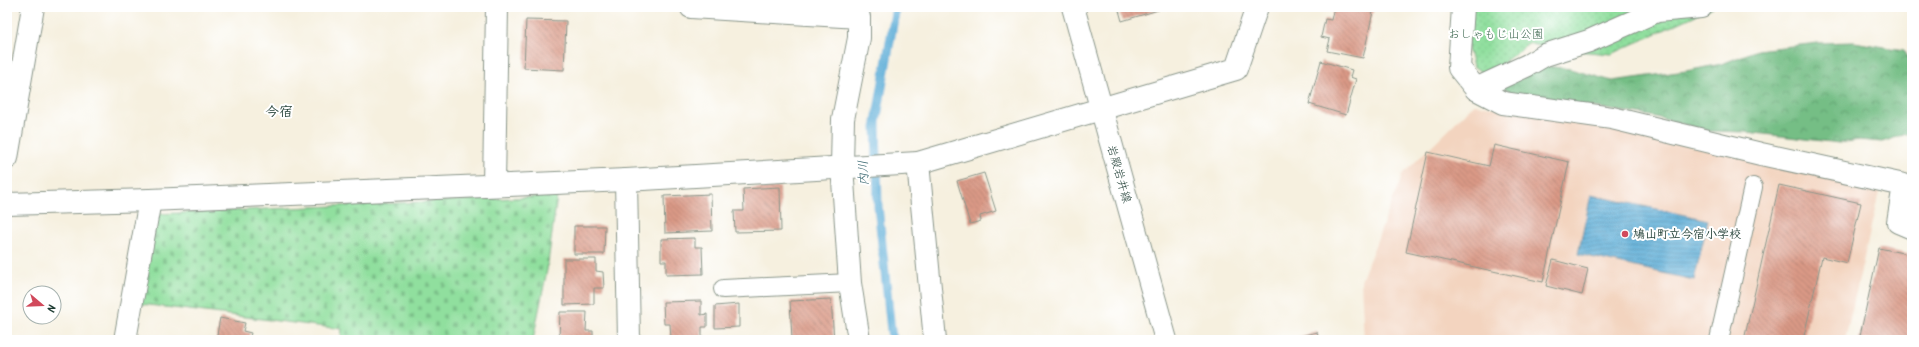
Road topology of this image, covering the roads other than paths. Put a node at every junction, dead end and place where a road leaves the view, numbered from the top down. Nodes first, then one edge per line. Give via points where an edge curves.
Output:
1 (33, 7) edge
2 (497, 7) edge
3 (691, 7) edge
4 (1073, 7) edge
5 (1257, 7) edge
6 (1463, 7) edge
7 (1701, 7) edge
8 (1476, 89) junction
9 (1101, 109) junction
10 (7, 158) edge
11 (918, 163) junction
12 (842, 166) junction
13 (626, 180) junction
14 (494, 185) junction
15 (1753, 187) dead end
16 (150, 200) junction
17 (7, 204) edge
18 (1912, 228) edge
19 (850, 283) junction
20 (723, 289) dead end
21 (125, 340) edge
22 (629, 340) edge
23 (859, 340) edge
24 (935, 340) edge
25 (1166, 340) edge
26 (1719, 340) edge

1 - 10 street
2 - 14 street
3 - 12 street via 859,17 859,38 843,118
4 - 9 street, 岩殿岩井線
5 - 9 street via 1236,69
6 - 8 street via 1459,68
7 - 8 street via 1657,11 1589,41 1545,55
8 - 18 street via 1503,103 1612,118 1904,185 1898,222
9 - 11 street
9 - 25 street, 岩殿岩井線
11 - 12 street
11 - 24 street
12 - 13 street
12 - 19 street
13 - 14 street
13 - 22 street
14 - 16 street
15 - 26 lane
16 - 17 street
16 - 21 street
19 - 20 lane
19 - 23 street

